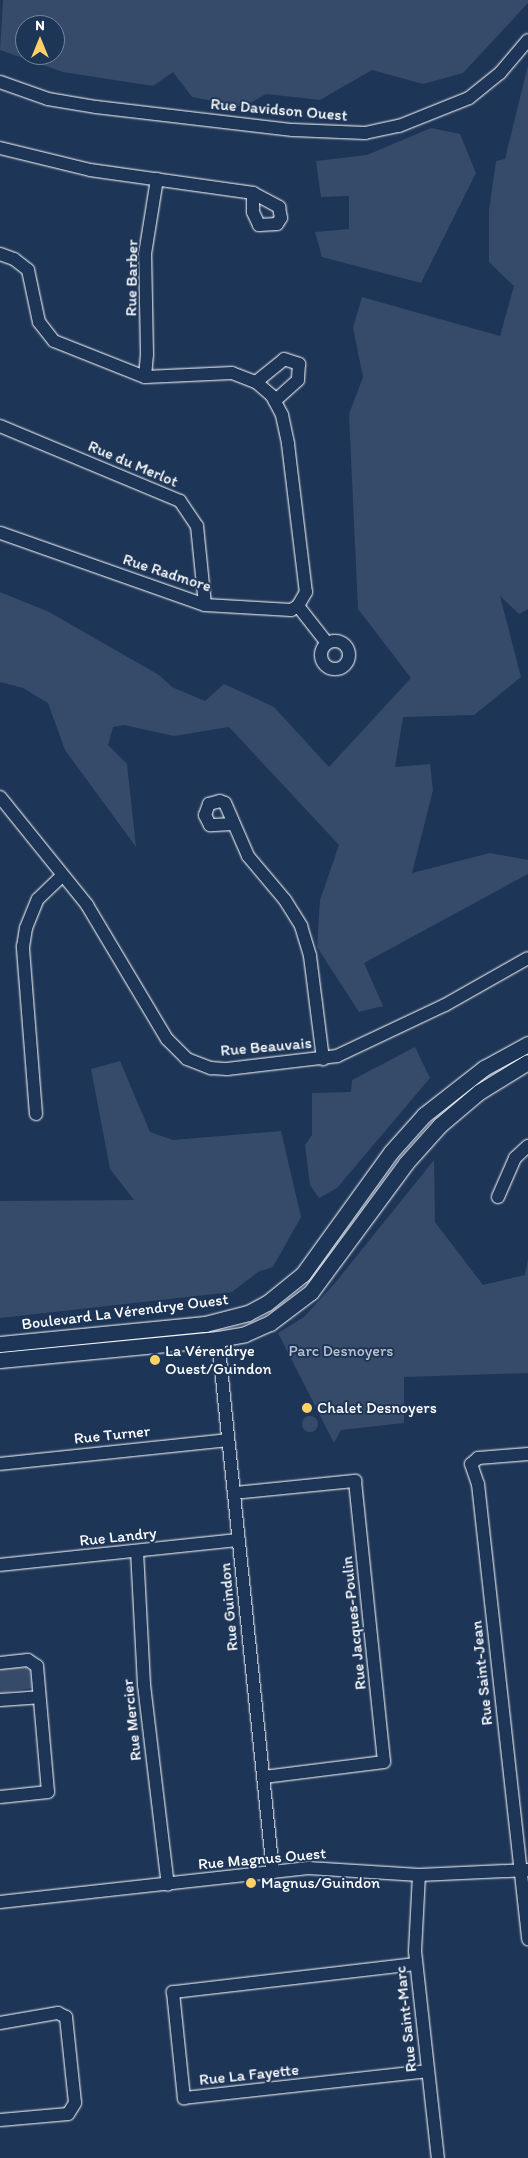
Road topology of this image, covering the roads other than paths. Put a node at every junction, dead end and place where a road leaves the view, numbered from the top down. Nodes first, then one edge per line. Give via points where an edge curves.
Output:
1 (528, 40) edge
2 (0, 82) edge
3 (0, 148) edge
4 (156, 179) junction
5 (253, 193) dead end
6 (0, 254) edge
7 (145, 377) junction
8 (256, 382) junction
9 (276, 401) junction
10 (0, 426) edge
11 (0, 533) edge
12 (206, 605) junction
13 (298, 606) junction
14 (327, 643) dead end
15 (0, 798) edge
16 (232, 824) dead end
17 (62, 876) junction
18 (528, 958) edge
19 (528, 1044) edge
20 (323, 1059) junction
21 (528, 1062) edge
22 (36, 1114) dead end
23 (528, 1146) edge
24 (498, 1197) dead end
25 (218, 1339) junction
26 (0, 1344) edge
27 (0, 1360) edge
28 (228, 1440) junction
29 (528, 1454) edge
30 (0, 1464) edge
31 (234, 1494) junction
32 (239, 1540) junction
33 (137, 1551) junction
34 (0, 1565) edge
35 (0, 1663) edge
36 (39, 1697) junction
37 (0, 1700) edge
38 (264, 1777) junction
39 (0, 1797) edge
40 (524, 1871) edge
41 (273, 1872) junction
42 (419, 1875) junction
43 (168, 1885) junction
44 (0, 1902) edge
45 (528, 1939) edge
46 (416, 1964) junction
47 (0, 2023) edge
48 (428, 2071) junction
49 (0, 2120) edge
50 (438, 2158) edge

1 - 2 street, Rue Davidson Ouest via 496,78 469,98 400,126 365,133 293,130 96,108 48,99
3 - 4 street via 90,170
4 - 5 street
4 - 7 street, Rue Barber via 145,263
6 - 7 street via 14,259 28,270 39,322 54,341
7 - 8 street via 219,371
8 - 9 street
8 - 9 street via 284,359 299,364 298,380
9 - 13 street via 288,444 306,585
10 - 12 street, Rue du Merlot via 180,501 197,526
11 - 12 street, Rue Radmore
12 - 13 street, Rue Radmore via 282,611
13 - 14 street
15 - 17 street, Rue Beauvais
16 - 20 street via 257,868 295,913 307,939
17 - 20 street, Rue Beauvais via 87,905 167,1039 186,1059 211,1068 227,1069
17 - 22 street via 38,899 26,928 23,947
18 - 20 street, Rue Beauvais via 394,1031
19 - 26 main road, Boulevard La Vérendrye Ouest via 484,1068 424,1115 391,1152 303,1274 267,1304 248,1314 205,1324
21 - 25 main road, Boulevard La Vérendrye Ouest via 479,1092 440,1125 406,1163 306,1296 267,1324 245,1334
23 - 24 street via 515,1158
25 - 27 main road, Boulevard La Vérendrye Ouest
25 - 28 street, Rue Guindon
28 - 30 street, Rue Turner
28 - 31 street, Rue Guindon
29 - 40 street, Rue Saint-Jean via 478,1458 472,1464 478,1484
31 - 32 street, Rue Guindon
31 - 38 street, Rue Jacques-Poulin via 356,1481 384,1762
32 - 33 street, Rue Landry
32 - 38 street, Rue Guindon
33 - 34 street, Rue Landry
33 - 43 street, Rue Mercier via 144,1685
35 - 36 street via 28,1660 35,1663
36 - 37 street
36 - 39 street via 48,1792
38 - 41 street, Rue Guindon
40 - 42 street, Rue Magnus Ouest
40 - 45 street, Rue Saint-Jean
41 - 42 street, Rue Magnus Ouest via 318,1867
41 - 43 street, Rue Magnus Ouest
42 - 46 street, Rue Saint-Marc
43 - 44 street, Rue Magnus Ouest
46 - 48 street, Rue Saint-Marc
46 - 48 street, Rue La Fayette via 173,1992 184,2098
47 - 49 street via 58,2013 66,2017 75,2104 68,2114
48 - 50 street, Rue Saint-Marc

